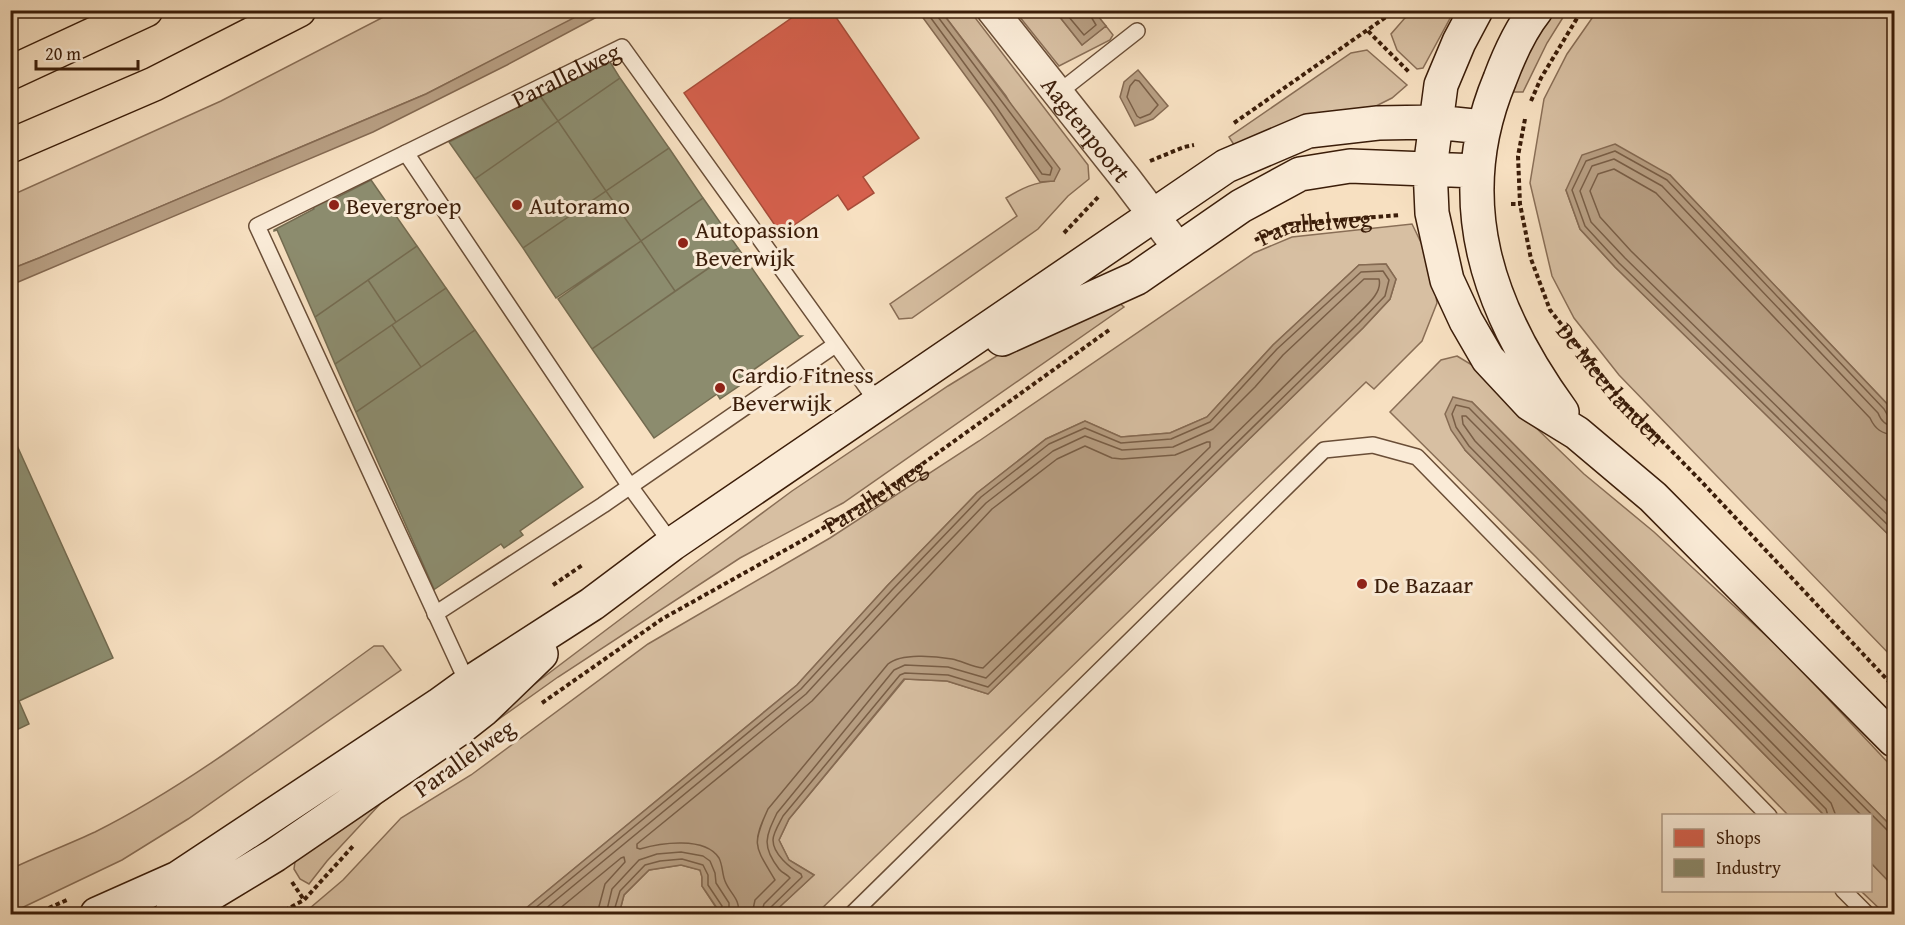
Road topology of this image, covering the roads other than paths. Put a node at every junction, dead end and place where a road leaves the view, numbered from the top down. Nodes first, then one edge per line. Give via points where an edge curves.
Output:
1 (146, 10) edge
2 (299, 10) edge
3 (992, 10) edge
4 (1476, 10) edge
5 (1536, 10) edge
6 (1137, 31) dead end
7 (10, 74) edge
8 (1058, 93) junction
9 (1435, 122) junction
10 (1483, 127) junction
11 (10, 146) edge
12 (406, 153) junction
13 (1430, 168) junction
14 (1477, 171) junction
15 (1152, 215) junction
16 (1179, 249) junction
17 (835, 345) junction
18 (939, 364) junction
19 (878, 404) junction
20 (1577, 433) junction
21 (629, 485) junction
22 (672, 544) junction
23 (592, 604) junction
24 (435, 614) junction
25 (468, 684) junction
26 (1894, 740) edge
27 (1767, 814) edge
28 (1844, 892) edge
29 (186, 903) edge
30 (97, 915) edge
31 (852, 915) edge
32 (1867, 915) edge

1 - 7 highway
2 - 11 highway via 154,84
3 - 8 street, Aagtenpoort
4 - 9 main road, De Meerlanden via 1441,85
5 - 10 main road, De Meerlanden via 1508,58
6 - 8 lane
8 - 15 street, Aagtenpoort
9 - 10 main road, Parallelweg
9 - 13 main road, De Meerlanden
9 - 15 main road, Parallelweg via 1378,123 1308,131 1226,166
10 - 14 main road, De Meerlanden
12 - 17 lane, Parallelweg via 622,47
12 - 21 lane
12 - 24 lane, Parallelweg via 257,226
13 - 14 main road, Parallelweg
13 - 16 main road, Parallelweg via 1350,166 1300,174 1241,206
13 - 20 main road, De Meerlanden via 1432,213 1447,280 1466,321 1488,358 1530,404
14 - 20 main road, De Meerlanden via 1480,242 1503,316 1535,376
15 - 16 street, Aagtenpoort
15 - 18 main road, Parallelweg
16 - 18 main road, Parallelweg via 1137,278
17 - 19 lane, Parallelweg
17 - 21 lane
18 - 19 main road, Parallelweg
19 - 22 main road, Parallelweg
20 - 26 main road, De Meerlanden via 1653,497
21 - 22 lane
21 - 24 lane
22 - 23 main road, Parallelweg
23 - 25 main road, Parallelweg
23 - 29 main road, Parallelweg via 484,709 456,731 275,855
24 - 25 lane, Parallelweg
25 - 29 main road, Parallelweg
27 - 31 lane via 1417,457 1373,445 1324,450
28 - 32 lane
29 - 30 main road, Parallelweg

